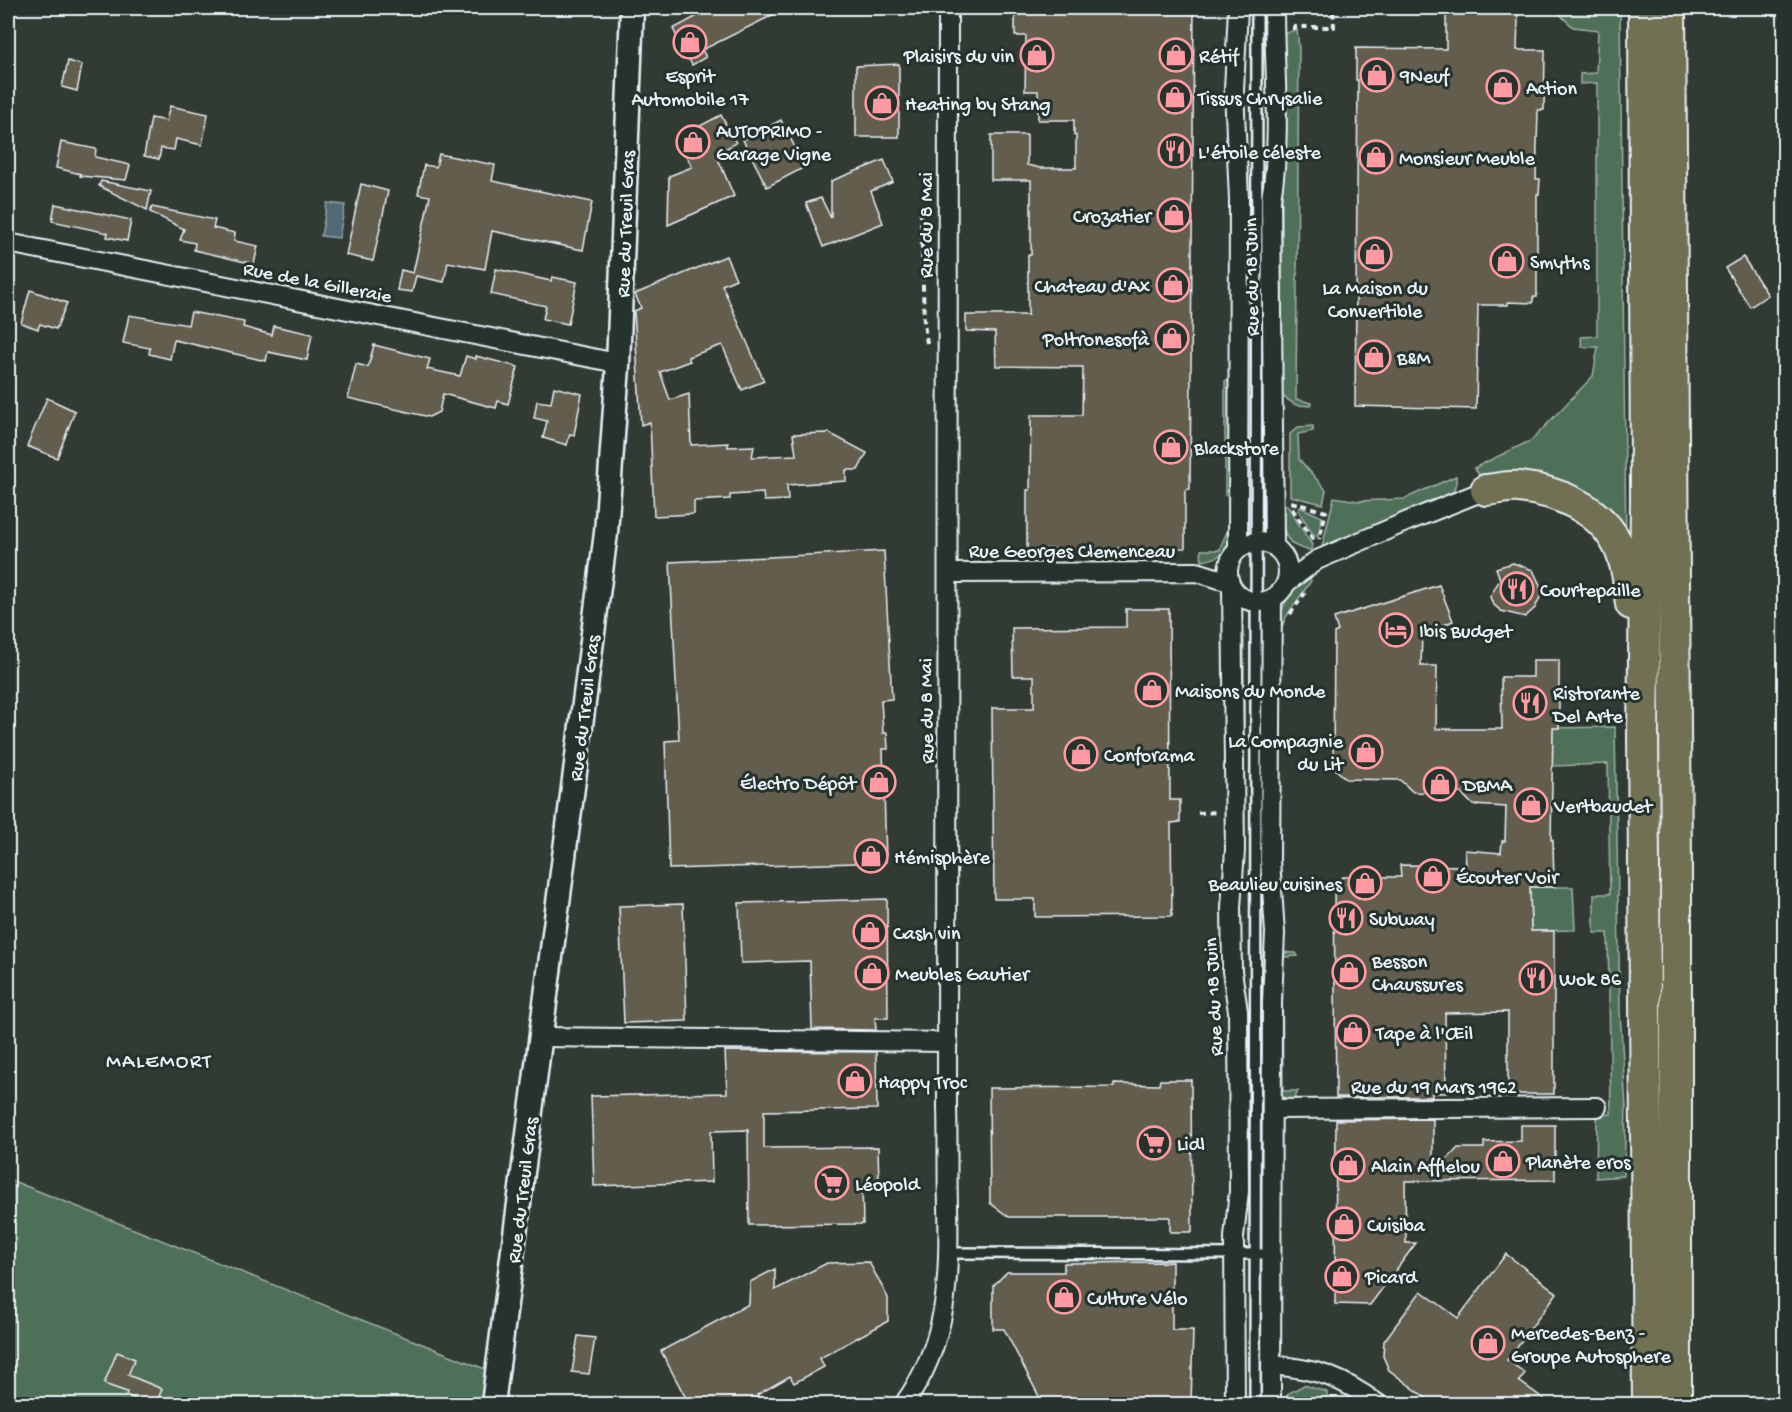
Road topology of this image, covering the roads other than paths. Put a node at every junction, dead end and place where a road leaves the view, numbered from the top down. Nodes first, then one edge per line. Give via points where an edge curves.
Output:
1 (632, 8) edge
2 (948, 8) edge
3 (1238, 8) edge
4 (1257, 8) edge
5 (1274, 8) edge
6 (1644, 8) edge
7 (1670, 8) edge
8 (8, 243) edge
9 (618, 366) junction
10 (1486, 490) joint
11 (1271, 547) junction
12 (1234, 554) junction
13 (1312, 562) junction
14 (1197, 572) junction
15 (948, 573) junction
16 (1286, 583) junction
17 (1231, 585) junction
18 (1264, 601) junction
19 (1643, 736) junction
20 (541, 1037) junction
21 (948, 1042) junction
22 (1597, 1107) dead end
23 (1272, 1109) junction
24 (950, 1252) junction
25 (1234, 1254) junction
26 (1263, 1254) junction
27 (1676, 1334) junction
28 (1266, 1374) junction
29 (1235, 1379) junction
30 (493, 1404) edge
31 (904, 1404) edge
32 (1235, 1404) edge
33 (1255, 1404) edge
34 (1271, 1404) edge
35 (1378, 1404) edge
36 (1648, 1404) edge
37 (1676, 1404) edge
38 (1689, 1404) edge

1 - 9 street, Rue du Treuil Gras
2 - 15 street, Rue du 8 Mai
3 - 12 street, Rue du 18 Juin via 1234,90 1239,196
4 - 11 lane
5 - 11 street, Rue du 18 Juin via 1277,79 1276,170 1271,199
6 - 19 highway
7 - 27 highway
8 - 9 street, Rue de la Gilleraie
9 - 20 street, Rue du Treuil Gras via 606,533
10 - 13 street
10 - 19 highway via 1517,487 1556,494 1582,507 1606,527 1618,545 1627,571
11 - 12 street via 1247,544
11 - 13 street
11 - 16 street, Rue du 18 Juin via 1288,566
11 - 18 lane
12 - 14 street
12 - 17 street, Rue du 18 Juin via 1228,574
13 - 16 street
14 - 15 street, Rue Georges Clemenceau
14 - 17 street
15 - 21 street, Rue du 8 Mai
16 - 18 street via 1278,595
17 - 18 street via 1239,595
17 - 25 street, Rue du 18 Juin via 1235,850 1231,907 1232,971 1238,1011 1239,1191
18 - 23 street via 1275,933
18 - 26 lane
19 - 36 highway
20 - 21 street
20 - 30 street, Rue du Treuil Gras
21 - 24 street, Rue du 8 Mai
22 - 23 street, Rue du 19 Mars 1962
23 - 26 street
24 - 25 lane
24 - 31 street, Rue du 8 Mai via 946,1299 936,1340 922,1377
25 - 26 lane
25 - 29 street, Rue du 18 Juin
26 - 28 street
27 - 37 highway
27 - 38 highway
28 - 29 lane
28 - 33 lane
28 - 34 street
28 - 35 street via 1305,1368 1351,1386
29 - 32 street, Rue du 18 Juin

